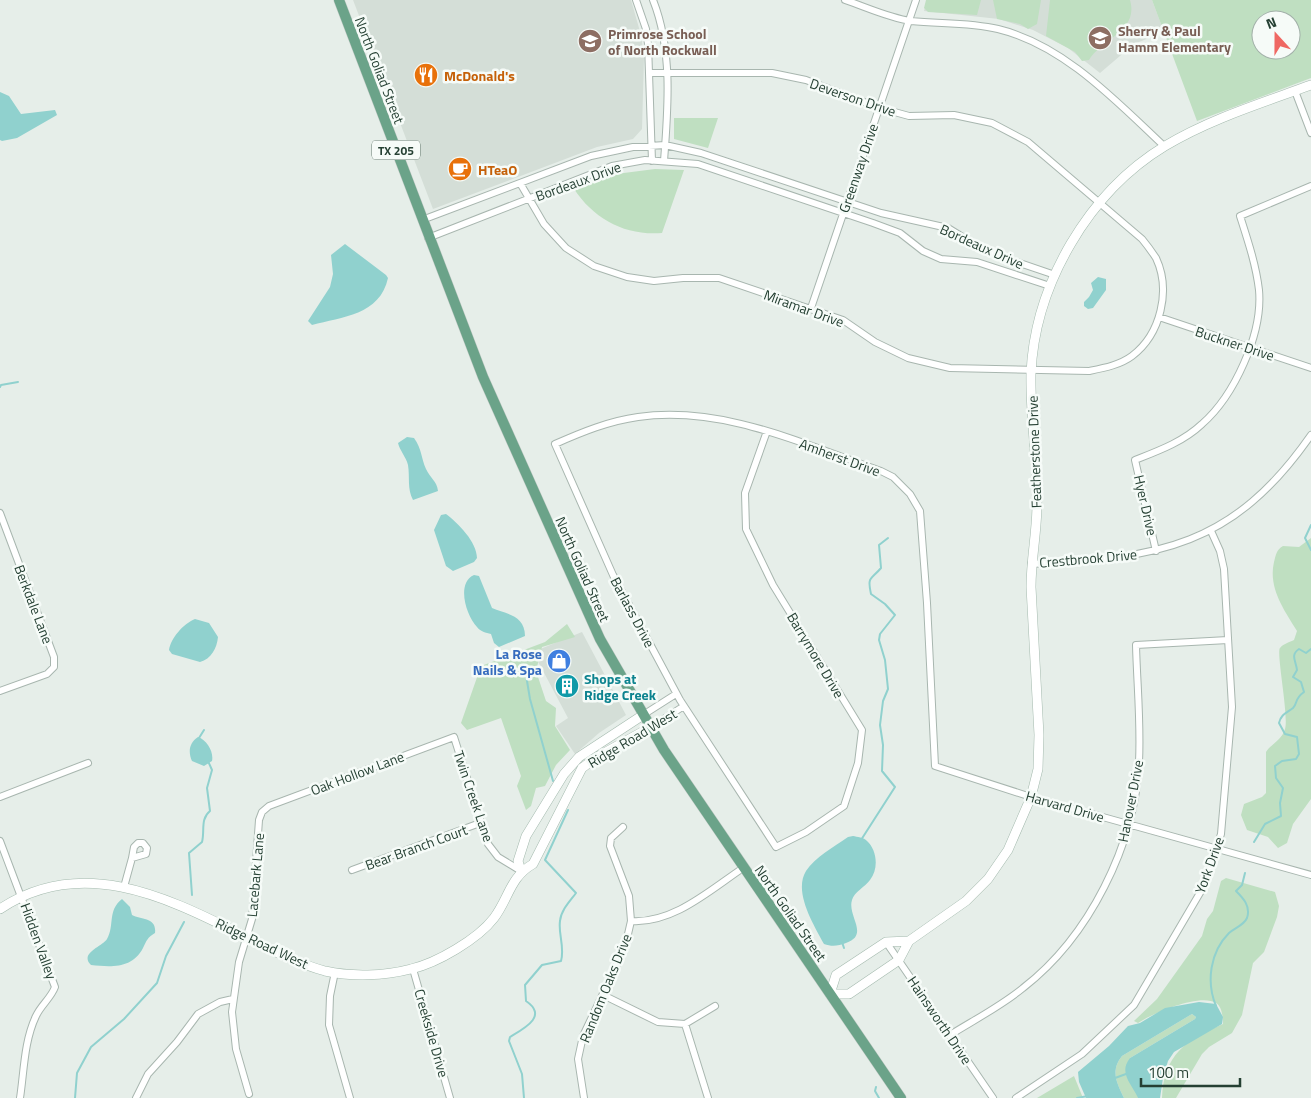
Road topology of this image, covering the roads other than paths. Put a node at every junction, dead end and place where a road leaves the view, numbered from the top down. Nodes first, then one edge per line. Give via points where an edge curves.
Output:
1 (339, 0) edge
2 (636, 0) edge
3 (654, 0) edge
4 (845, 0) edge
5 (916, 0) edge
6 (909, 20) junction
7 (650, 72) junction
8 (666, 72) junction
9 (1311, 85) edge
10 (1295, 91) junction
11 (880, 108) junction
12 (1311, 133) edge
13 (650, 145) junction
14 (665, 145) junction
15 (1164, 146) junction
16 (652, 160) junction
17 (664, 161) junction
18 (765, 175) junction
19 (520, 183) junction
20 (761, 186) junction
21 (1311, 186) edge
22 (528, 198) junction
23 (1101, 202) junction
24 (846, 203) junction
25 (842, 214) junction
26 (422, 220) junction
27 (428, 238) junction
28 (1054, 275) junction
29 (1050, 286) junction
30 (811, 308) junction
31 (1159, 317) junction
32 (1250, 348) junction
33 (1311, 368) edge
34 (1031, 370) junction
35 (767, 431) junction
36 (1311, 435) edge
37 (555, 444) joint
38 (0, 513) edge
39 (1211, 531) junction
40 (1156, 551) junction
41 (1031, 564) junction
42 (1228, 640) junction
43 (0, 692) edge
44 (676, 694) junction
45 (684, 706) junction
46 (643, 715) junction
47 (651, 727) junction
48 (454, 737) joint
49 (590, 749) junction
50 (596, 757) junction
51 (88, 763) dead end
52 (935, 766) joint
53 (0, 797) edge
54 (1031, 797) junction
55 (262, 812) joint
56 (480, 823) junction
57 (1129, 824) junction
58 (623, 827) dead end
59 (0, 841) edge
60 (776, 847) joint
61 (1216, 848) junction
62 (132, 858) dead end
63 (743, 868) junction
64 (352, 870) dead end
65 (521, 871) junction
66 (1311, 875) edge
67 (124, 887) junction
68 (22, 897) junction
69 (0, 909) edge
70 (631, 921) junction
71 (246, 937) junction
72 (909, 941) junction
73 (886, 942) junction
74 (899, 960) junction
75 (413, 969) junction
76 (334, 972) junction
77 (830, 994) junction
78 (603, 995) junction
79 (233, 999) junction
80 (715, 1006) dead end
81 (685, 1024) junction
82 (950, 1035) junction
83 (247, 1097) edge
84 (20, 1098) edge
85 (136, 1098) edge
86 (350, 1098) edge
87 (450, 1098) edge
88 (584, 1098) edge
89 (708, 1098) edge
90 (901, 1098) edge
91 (993, 1098) edge
92 (1016, 1098) edge

1 - 26 main road, North Goliad Street / TX 205
2 - 7 street via 646,29
3 - 8 street via 664,39
4 - 6 street
5 - 6 street, Greenway Drive
6 - 11 street, Greenway Drive
6 - 15 street via 997,28 1046,47 1111,96
7 - 8 street, Deverson Drive
7 - 13 street
8 - 11 street, Deverson Drive via 772,73 806,80
8 - 14 street
9 - 10 street, Featherstone Drive
10 - 12 street
10 - 15 street, Featherstone Drive via 1221,118
11 - 23 street, Deverson Drive via 909,116 954,115 992,123 1028,142
11 - 24 street, Greenway Drive
13 - 14 street, Bordeaux Drive
13 - 16 street
13 - 19 street, Bordeaux Drive via 591,156
14 - 17 street
14 - 18 street, Bordeaux Drive
15 - 23 street, Featherstone Drive
16 - 17 street, Bordeaux Drive
16 - 22 street, Bordeaux Drive via 612,166
17 - 20 street, Bordeaux Drive via 698,164
18 - 20 street
18 - 24 street, Bordeaux Drive
19 - 22 street, Miramar Drive
19 - 26 street, Bordeaux Drive
20 - 25 street, Bordeaux Drive
21 - 32 street via 1240,216 1253,254 1259,293
22 - 27 street, Bordeaux Drive
22 - 30 street, Miramar Drive via 544,224 566,248 594,266 627,278 654,281 719,278
23 - 28 street, Featherstone Drive
23 - 31 street, Deverson Drive via 1142,239 1156,258 1162,280
24 - 25 street, Greenway Drive
24 - 28 street, Bordeaux Drive via 948,228 974,244
25 - 29 street, Bordeaux Drive via 900,233 923,251 941,259 977,262
25 - 30 street, Greenway Drive
26 - 27 main road, North Goliad Street / TX 205
27 - 46 main road, North Goliad Street / TX 205 via 491,395 585,609
28 - 29 street, Featherstone Drive
29 - 34 street, Featherstone Drive
30 - 34 street, Miramar Drive via 843,320 875,342 908,358 950,368
31 - 32 street, Buckner Drive
31 - 34 street, Miramar Drive via 1150,336 1132,356 1111,366 1083,371
32 - 33 street, Buckner Drive
32 - 40 street, Hyer Drive via 1225,398 1202,424 1171,445 1135,460
34 - 41 street, Featherstone Drive via 1038,498
35 - 37 street, Amherst Drive via 721,419 647,416 596,426
35 - 52 street, Amherst Drive via 880,471 910,494 920,511
35 - 60 street, Barrymore Drive via 745,493 746,529 773,584 862,730 858,763 844,806 806,832
36 - 39 street, Crestbrook Drive via 1291,464 1252,503
37 - 44 street, Barlass Drive via 613,575
38 - 43 street, Berkdale Lane via 54,657 54,667 47,674
39 - 40 street, Crestbrook Drive
39 - 42 street, York Drive via 1224,570
40 - 41 street, Crestbrook Drive via 1121,558
41 - 54 street, Featherstone Drive via 1039,735 1038,769
42 - 57 street, Hanover Drive via 1136,645 1139,763
42 - 61 street, York Drive via 1232,707 1221,834
44 - 45 street, Barlass Drive
44 - 46 street, Ridge Road West
45 - 47 street, Ridge Road West
45 - 60 street, Barlass Drive
46 - 47 main road, North Goliad Street / TX 205
46 - 49 street, Ridge Road West
47 - 50 street, Ridge Road West
47 - 63 main road, North Goliad Street / TX 205
48 - 55 street, Oak Hollow Lane via 269,806
48 - 56 street, Twin Creek Lane
49 - 50 street
49 - 65 street, Ridge Road West via 564,774 526,836 518,862
50 - 65 street, Ridge Road West via 582,768 574,780 533,864
51 - 53 street
52 - 54 street, Harvard Drive
54 - 57 street, Harvard Drive
54 - 72 street, Featherstone Drive via 1008,850 988,879 966,901
55 - 71 street, Lacebark Lane via 252,919
56 - 64 street, Bear Branch Court
56 - 65 street, Twin Creek Lane via 488,844 498,857
57 - 61 street, Harvard Drive
57 - 82 street, Hanover Drive via 1100,896 1064,948 1023,988
58 - 70 street, Random Oaks Drive via 611,838 610,846 629,896
59 - 68 street, Hidden Valley
61 - 66 street, Harvard Drive
61 - 92 street, York Drive via 1204,886 1134,1005 1082,1054
62 - 67 street
63 - 70 street via 670,915 645,922
63 - 77 main road, North Goliad Street / TX 205
65 - 75 street, Ridge Road West via 494,918 478,934
67 - 68 street, Ridge Road West via 110,883 69,883
67 - 71 street, Ridge Road West via 180,905
68 - 69 street, Ridge Road West
68 - 84 street, Hidden Valley via 55,987 38,1011 29,1035
70 - 78 street, Random Oaks Drive via 625,947
71 - 76 street, Ridge Road West via 301,963
71 - 79 street, Lacebark Lane
72 - 73 street
72 - 74 street, Featherstone Drive
73 - 74 street, Hainsworth Drive
73 - 77 street via 836,975
74 - 77 street, Featherstone Drive via 849,994
74 - 82 street, Hainsworth Drive
75 - 76 street, Ridge Road West via 369,975
75 - 87 street, Creekside Drive
76 - 86 street via 329,1025
77 - 90 main road, North Goliad Street / TX 205
78 - 81 street via 658,1022
78 - 88 street, Random Oaks Drive via 583,1036 578,1059
79 - 83 street, Lacebark Lane via 236,1049
79 - 85 street via 198,1014 148,1074
80 - 81 street
81 - 89 street
82 - 91 street, Hainsworth Drive

